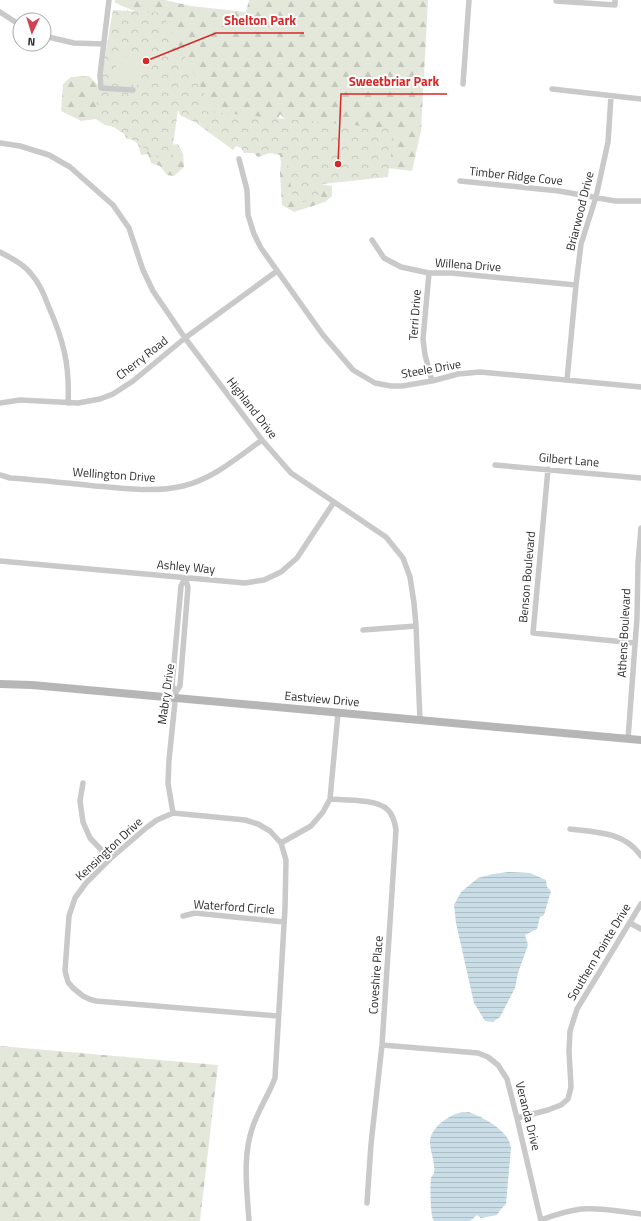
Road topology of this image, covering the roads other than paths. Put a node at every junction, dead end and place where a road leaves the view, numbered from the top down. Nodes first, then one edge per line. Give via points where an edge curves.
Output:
1 (109, 0) edge
2 (469, 0) edge
3 (615, 0) edge
4 (556, 1) edge
5 (0, 12) edge
6 (12, 20) edge
7 (52, 38) edge
8 (104, 44) junction
9 (463, 84) dead end
10 (552, 89) dead end
11 (133, 90) dead end
12 (611, 96) junction
13 (641, 99) edge
14 (0, 143) edge
15 (239, 159) dead end
16 (460, 181) dead end
17 (596, 197) junction
18 (641, 201) edge
19 (372, 240) dead end
20 (0, 252) edge
21 (277, 271) junction
22 (429, 274) junction
23 (576, 285) junction
24 (185, 338) junction
25 (567, 380) junction
26 (432, 381) junction
27 (641, 387) edge
28 (0, 403) edge
29 (68, 403) junction
30 (262, 440) junction
31 (495, 465) dead end
32 (548, 469) junction
33 (0, 475) edge
34 (641, 478) edge
35 (334, 502) junction
36 (641, 528) edge
37 (0, 561) edge
38 (185, 578) junction
39 (416, 626) junction
40 (363, 630) dead end
41 (635, 643) junction
42 (0, 684) edge
43 (176, 695) junction
44 (338, 713) junction
45 (420, 720) junction
46 (628, 739) junction
47 (641, 740) edge
48 (83, 783) dead end
49 (330, 799) junction
50 (173, 813) junction
51 (570, 830) dead end
52 (282, 843) junction
53 (641, 856) edge
54 (110, 859) junction
55 (641, 904) edge
56 (183, 916) dead end
57 (284, 922) junction
58 (630, 923) junction
59 (641, 929) edge
60 (278, 1016) junction
61 (382, 1045) junction
62 (517, 1118) junction
63 (366, 1203) dead end
64 (641, 1214) edge
65 (541, 1220) edge
66 (248, 1221) edge

1 - 8 street
2 - 9 street
3 - 4 street via 615,5
5 - 6 street
7 - 8 street via 74,43
8 - 11 street via 101,88
10 - 12 street
12 - 13 street
12 - 17 street, Briarwood Drive via 608,142
14 - 24 street, Highland Drive via 49,155 70,167 113,205 129,228 153,291
15 - 21 street, Steele Drive via 247,190 248,215 254,234
16 - 17 street, Timber Ridge Cove
17 - 18 street, Timber Ridge Cove via 615,201
17 - 23 street, Briarwood Drive via 581,244
19 - 22 street, Willena Drive via 384,258 401,267
20 - 29 street via 20,263 41,287 67,360
21 - 24 street, Cherry Road
21 - 26 street, Steele Drive via 353,370 375,383 391,386
22 - 23 street, Willena Drive
22 - 26 street, Terri Drive via 422,339
23 - 25 street, Briarwood Drive
24 - 29 street, Cherry Road via 133,381 113,394 89,402
24 - 30 street, Highland Drive
25 - 26 street, Steele Drive via 480,372 458,374
25 - 27 street, Steele Drive
28 - 29 street, Cherry Road via 20,400
30 - 33 street, Wellington Drive via 219,470 201,479 184,486 156,490 10,478
30 - 35 street, Highland Drive via 291,473
31 - 32 street, Gilbert Lane
32 - 34 street, Gilbert Lane
32 - 41 street, Benson Boulevard via 533,633
35 - 38 street, Ashley Way via 297,558 281,572 264,580 245,583
35 - 39 street, Highland Drive via 386,537 403,558 410,577
36 - 41 street, Athens Boulevard
37 - 38 street, Ashley Way
38 - 43 street, Mabry Drive via 181,586 172,685
39 - 40 street
39 - 45 street, Highland Drive
41 - 46 street, Athens Boulevard
42 - 43 street, Eastview Drive
43 - 44 street, Eastview Drive
43 - 50 street, Mabry Drive via 168,783
44 - 45 street, Eastview Drive
44 - 49 street
45 - 46 street, Eastview Drive
46 - 47 street, Eastview Drive
48 - 54 street via 80,801 83,822 90,838
49 - 52 street via 311,826
49 - 61 street, Coveshire Place via 381,804 389,810 396,830
50 - 52 street via 245,820 258,824
50 - 54 street, Kensington Drive via 157,820
51 - 53 street via 611,835 624,840
52 - 57 street via 286,860
54 - 60 street, Kensington Drive via 75,898 69,916 65,970 68,982 78,993 96,1001
55 - 58 street, Southern Pointe Drive
56 - 57 street, Waterford Circle via 195,913
57 - 60 street
58 - 59 street
58 - 62 street, Southern Pointe Drive via 577,1009 570,1031 571,1087 568,1099 548,1110
60 - 66 street via 275,1078 253,1125 248,1146
61 - 62 street, Veranda Drive via 478,1053 488,1057 498,1065 507,1079
61 - 63 street, Coveshire Place
62 - 65 street, Veranda Drive
64 - 65 street via 582,1209

